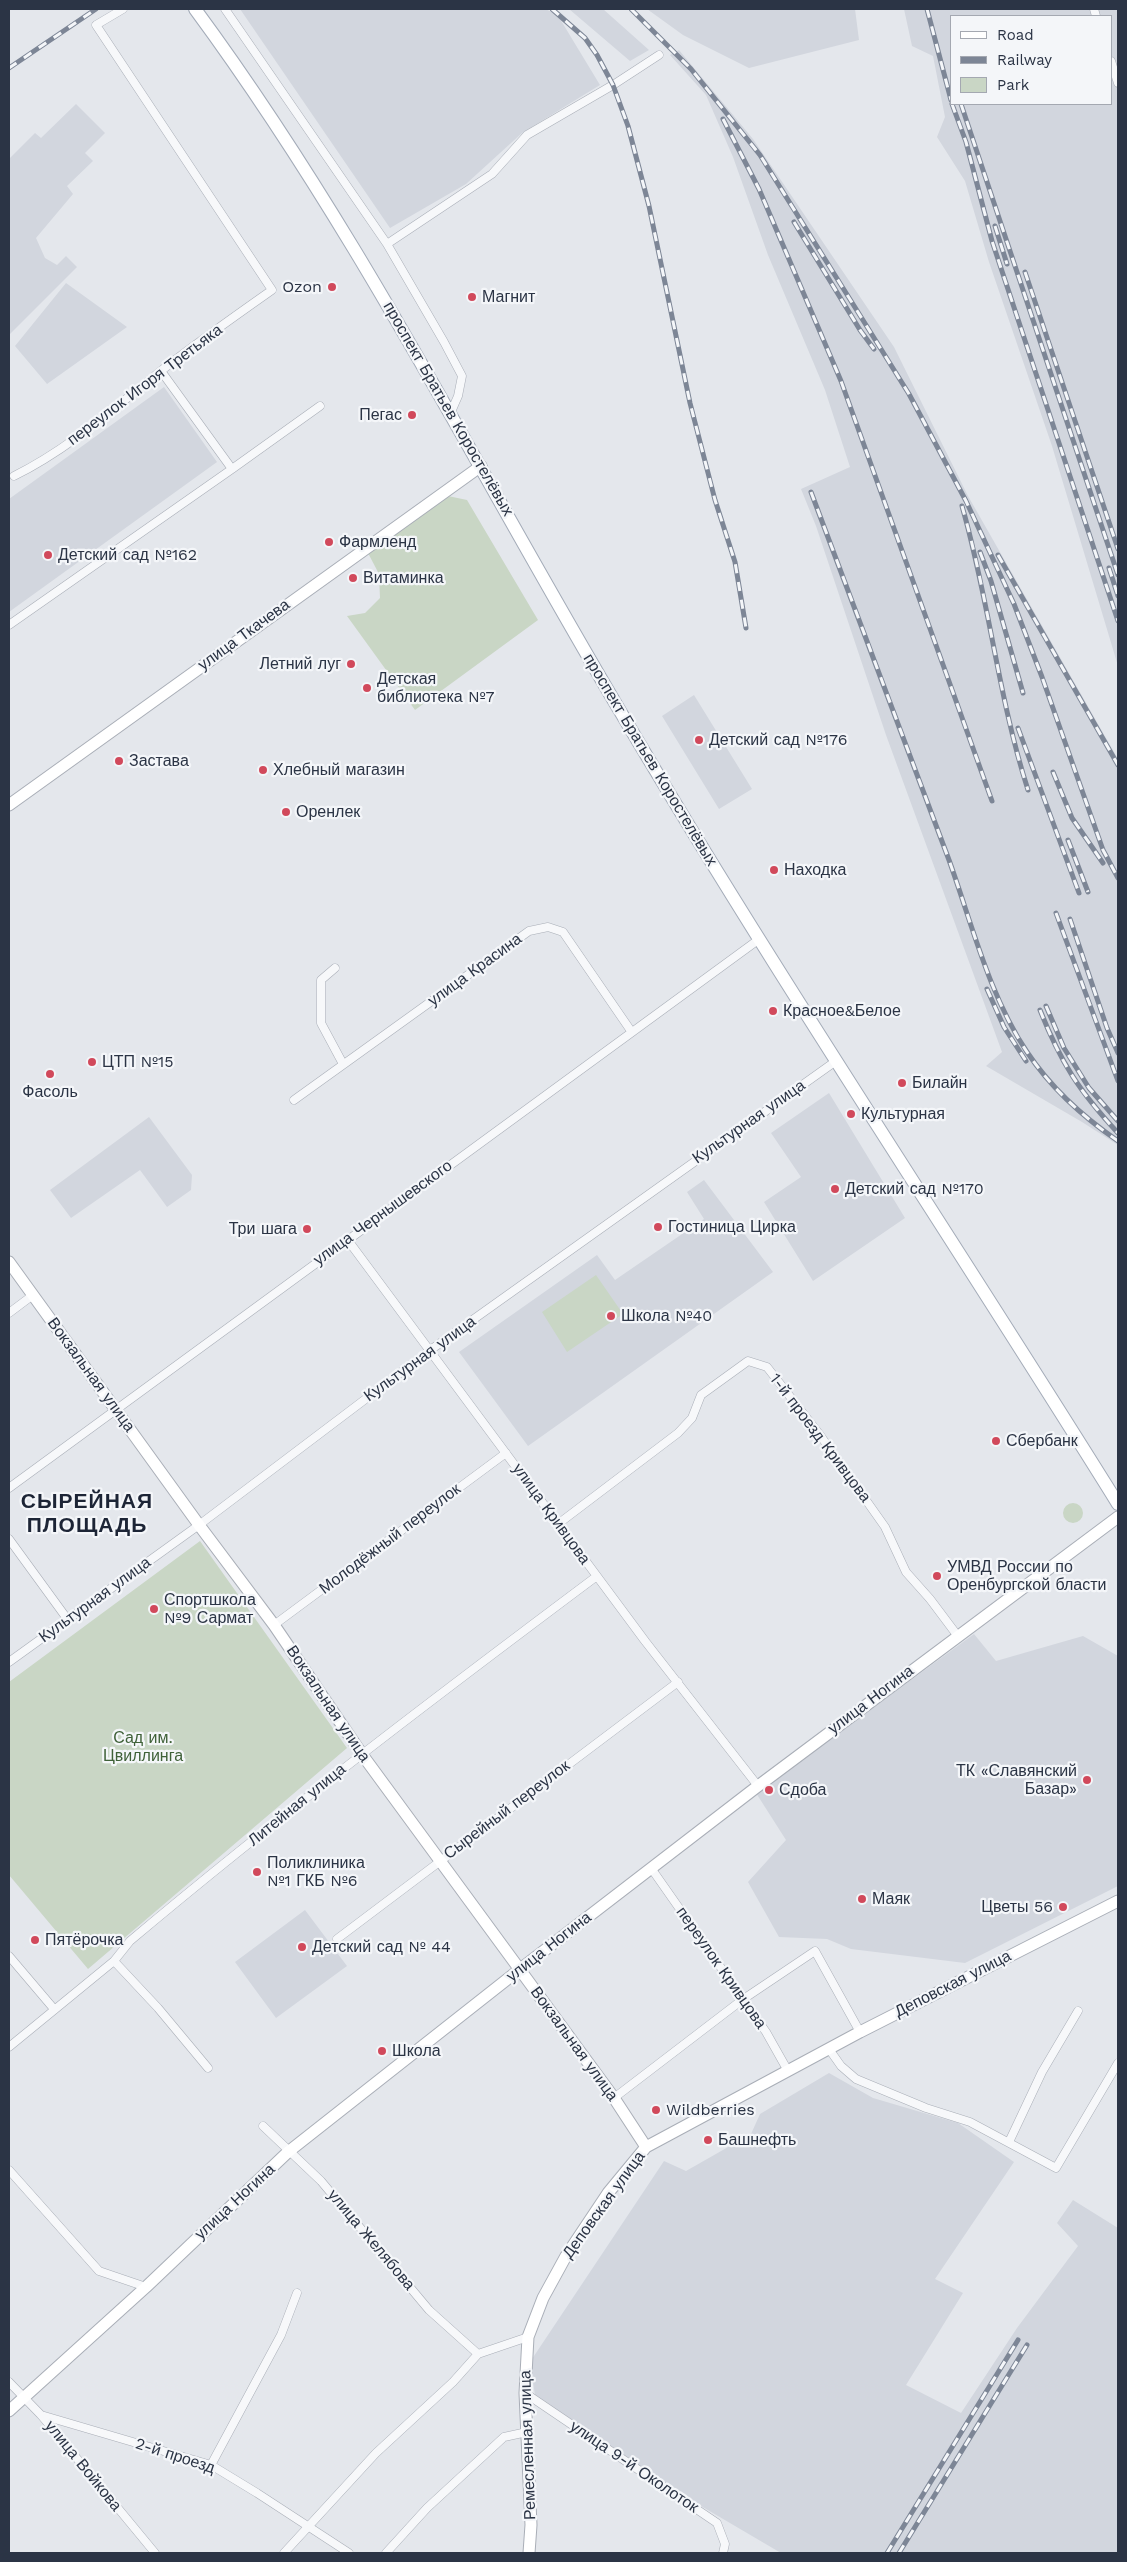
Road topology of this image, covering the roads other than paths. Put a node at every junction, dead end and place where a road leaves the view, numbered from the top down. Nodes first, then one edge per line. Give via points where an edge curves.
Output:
1 (123, 9) edge
2 (195, 9) edge
3 (225, 9) edge
4 (659, 55) dead end
5 (1112, 64) edge
6 (1118, 83) edge
7 (386, 244) junction
8 (161, 371) junction
9 (320, 406) dead end
10 (451, 412) junction
11 (481, 466) junction
12 (232, 469) junction
13 (14, 476) dead end
14 (9, 625) edge
15 (9, 805) edge
16 (758, 940) junction
17 (335, 968) dead end
18 (631, 1031) junction
19 (836, 1061) junction
20 (343, 1064) junction
21 (294, 1100) dead end
22 (347, 1239) junction
23 (9, 1262) edge
24 (32, 1295) junction
25 (9, 1313) edge
26 (429, 1352) junction
27 (116, 1408) junction
28 (506, 1453) junction
29 (9, 1488) edge
30 (1118, 1504) edge
31 (1118, 1517) edge
32 (558, 1524) junction
33 (198, 1525) junction
34 (9, 1540) edge
35 (597, 1576) junction
36 (68, 1620) junction
37 (274, 1625) junction
38 (957, 1635) junction
39 (9, 1662) edge
40 (678, 1682) junction
41 (360, 1754) junction
42 (758, 1786) junction
43 (441, 1860) junction
44 (651, 1868) junction
45 (1118, 1901) edge
46 (338, 1939) dead end
47 (9, 1956) edge
48 (114, 1960) junction
49 (520, 1970) junction
50 (742, 2000) junction
51 (54, 2009) junction
52 (1078, 2011) dead end
53 (860, 2032) junction
54 (9, 2047) edge
55 (830, 2049) junction
56 (1118, 2064) edge
57 (208, 2068) dead end
58 (788, 2071) junction
59 (614, 2098) junction
60 (264, 2126) dead end
61 (1009, 2142) junction
62 (646, 2147) junction
63 (288, 2152) junction
64 (9, 2170) edge
65 (146, 2287) junction
66 (297, 2293) dead end
67 (528, 2337) junction
68 (478, 2354) junction
69 (9, 2382) edge
70 (524, 2393) junction
71 (23, 2398) junction
72 (9, 2411) edge
73 (41, 2415) junction
74 (526, 2432) junction
75 (211, 2465) junction
76 (308, 2528) junction
77 (155, 2553) edge
78 (284, 2553) edge
79 (349, 2553) edge
80 (386, 2553) edge
81 (529, 2553) edge
82 (723, 2553) edge

1 - 8 street, переулок Игоря Третьяка via 96,25 272,290
2 - 10 main road, проспект Братьев Коростелёвых via 270,114
3 - 7 street
4 - 7 street via 613,86 527,135 492,174
5 - 6 street
7 - 10 street via 462,376
8 - 12 street
8 - 13 street, переулок Игоря Третьяка via 78,438
9 - 12 street
10 - 11 main road, проспект Братьев Коростелёвых
11 - 15 street, улица Ткачева
11 - 16 main road, проспект Братьев Коростелёвых via 620,711
12 - 14 street
16 - 18 street, улица Чернышевского
16 - 19 main road, проспект Братьев Коростелёвых
17 - 20 street via 321,980 321,1023
18 - 20 street, улица Красина via 563,932 548,927 529,931
18 - 22 street, улица Чернышевского
19 - 26 street, Культурная улица
19 - 30 main road, проспект Братьев Коростелёвых
20 - 21 street, улица Красина
22 - 26 street, улица Кривцова
22 - 27 street, улица Чернышевского
23 - 24 street, Вокзальная улица
24 - 25 street
24 - 27 street, Вокзальная улица
26 - 28 street, улица Кривцова
26 - 33 street, Культурная улица
27 - 29 street, улица Чернышевского
27 - 33 street, Вокзальная улица
28 - 32 street, улица Кривцова
28 - 37 street, Молодёжный переулок
31 - 38 street, улица Ногина
32 - 35 street, улица Кривцова
32 - 38 street, 1-й проезд Кривцова via 678,1433 692,1418 702,1395 748,1361 766,1367 820,1435 885,1527 906,1572
33 - 36 street, Культурная улица
33 - 37 street, Вокзальная улица
34 - 36 street
35 - 40 street, улица Кривцова
35 - 41 street, Литейная улица
36 - 39 street, Культурная улица
37 - 41 street, Вокзальная улица
38 - 42 street, улица Ногина
40 - 42 street, улица Кривцова
40 - 43 street, Сырейный переулок
41 - 43 street, Вокзальная улица
41 - 48 street, Литейная улица via 136,1936
42 - 44 street, улица Ногина
43 - 46 street, Сырейный переулок
43 - 49 street, Вокзальная улица
44 - 49 street, улица Ногина
44 - 50 street, переулок Кривцова
45 - 53 street, Деповская улица
47 - 51 street
48 - 51 street, Литейная улица
48 - 57 street
49 - 59 street, Вокзальная улица
49 - 63 street, улица Ногина
50 - 53 street via 815,1951
50 - 58 street, переулок Кривцова via 766,2032
50 - 59 street
51 - 54 street, Литейная улица
52 - 61 street via 1042,2072
53 - 55 street, Деповская улица
55 - 58 street, Деповская улица
55 - 61 street via 856,2080 970,2122
56 - 61 street via 1056,2168
58 - 62 street, Деповская улица
59 - 62 street, Вокзальная улица
60 - 63 street, улица Желябова
62 - 67 street, Деповская улица via 608,2193 566,2256 543,2298
63 - 65 street, улица Ногина
63 - 68 street, улица Желябова via 321,2181 429,2310
64 - 65 street via 99,2271
65 - 71 street, улица Ногина
66 - 75 street via 281,2335
67 - 68 street
67 - 70 street, Ремесленная улица
68 - 76 street via 453,2382 376,2453
69 - 71 street, улица Войкова
70 - 74 street, Ремесленная улица
70 - 82 street, улица 9-й Околоток via 717,2523 725,2544
71 - 72 street, улица Ногина
71 - 73 street, улица Войкова
73 - 75 street, 2-й проезд
73 - 77 street, улица Войкова
74 - 80 street via 504,2437 427,2508
74 - 81 street, Ремесленная улица
75 - 76 street, 2-й проезд
76 - 78 street
76 - 79 street, 2-й проезд

